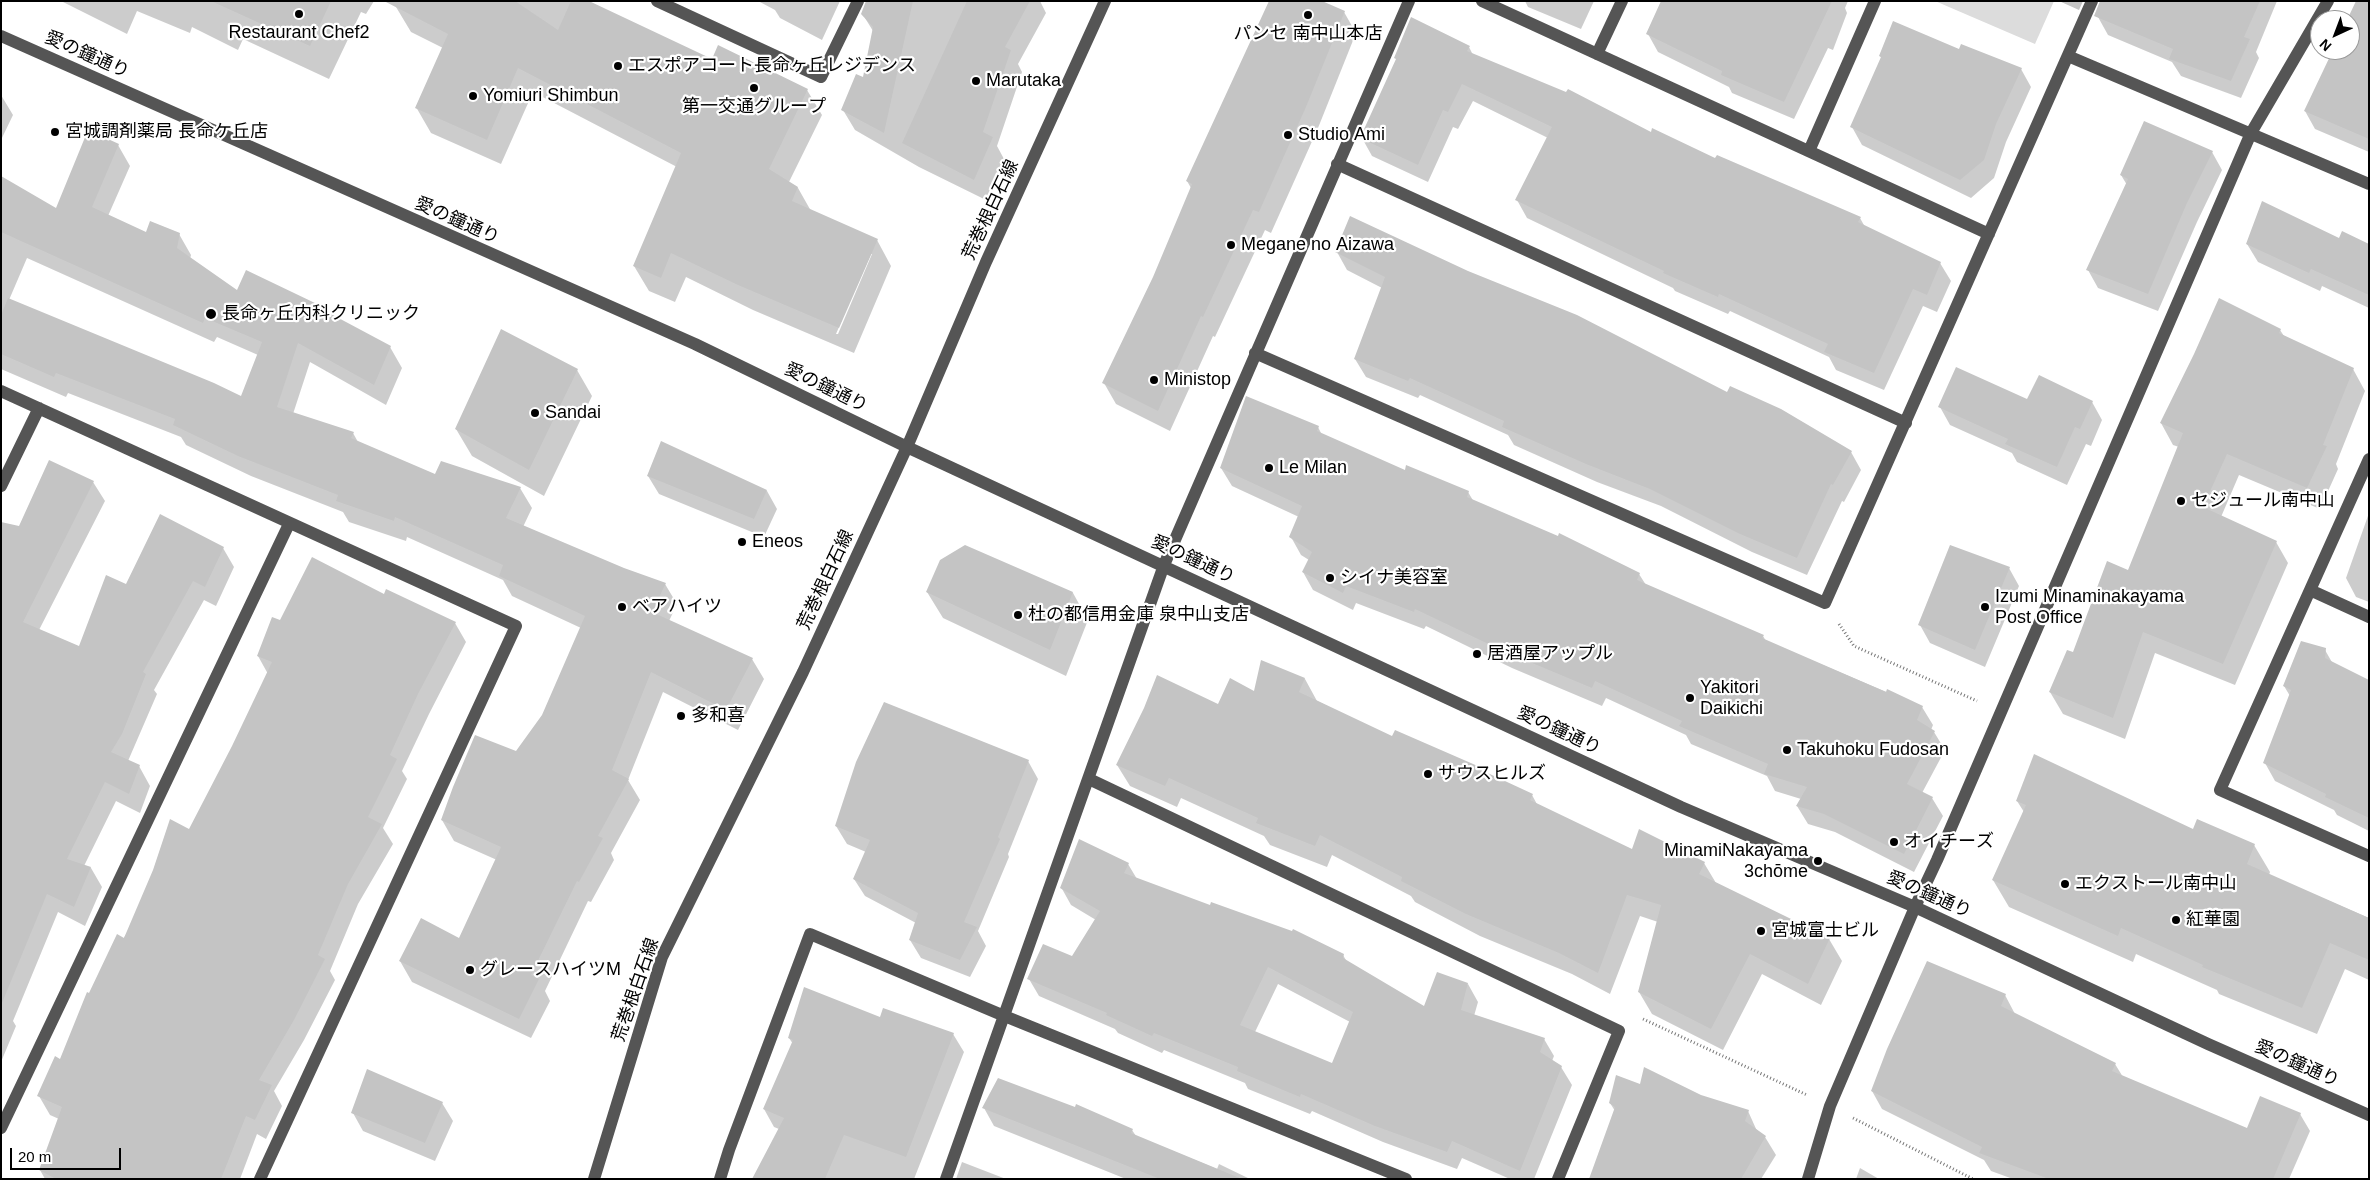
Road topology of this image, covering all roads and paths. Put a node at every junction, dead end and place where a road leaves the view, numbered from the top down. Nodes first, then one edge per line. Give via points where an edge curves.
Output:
1 (657, 1) edge
2 (858, 1) edge
3 (1105, 1) edge
4 (1409, 1) edge
5 (1482, 1) edge
6 (1622, 1) edge
7 (1875, 1) edge
8 (2092, 1) edge
9 (2328, 1) edge
10 (1, 36) edge
11 (1598, 54) junction
12 (2068, 56) junction
13 (2251, 134) junction
14 (1808, 151) junction
15 (1337, 164) junction
16 (2369, 184) edge
17 (1989, 234) junction
18 (1255, 353) junction
19 (1, 391) edge
20 (39, 408) junction
21 (1906, 422) junction
22 (907, 446) junction
23 (2369, 460) edge
24 (1, 486) edge
25 (289, 524) junction
26 (1164, 566) junction
27 (2310, 590) junction
28 (1825, 603) junction
29 (2369, 617) edge
30 (1982, 704) dead end
31 (1089, 779) junction
32 (2369, 856) edge
33 (1915, 907) junction
34 (1002, 1015) junction
35 (1619, 1031) junction
36 (1830, 1106) junction
37 (2369, 1115) edge
38 (1, 1128) edge
39 (260, 1179) edge
40 (594, 1179) edge
41 (720, 1179) edge
42 (946, 1179) edge
43 (1406, 1179) edge
44 (1558, 1179) edge
45 (1808, 1179) edge
46 (1973, 1179) edge

1 - 2 street via 821,78
3 - 22 street, 荒巻根白石線 via 986,262
4 - 15 street
5 - 11 street
6 - 11 street
7 - 14 street
8 - 12 street
9 - 13 street
10 - 22 street, 愛の鐘通り via 695,344
11 - 14 street
12 - 13 street
12 - 17 street
13 - 16 street
13 - 33 street
14 - 17 street
15 - 18 street
15 - 21 street
17 - 21 street
18 - 26 street
18 - 28 street
19 - 20 street
20 - 24 street
20 - 25 street
21 - 28 street
22 - 26 street, 愛の鐘通り
22 - 40 street, 荒巻根白石線 via 803,672 662,956
23 - 27 street
25 - 38 street
25 - 39 street via 516,626
26 - 31 street
26 - 33 street, 愛の鐘通り via 1681,807
27 - 29 street
27 - 32 street via 2220,790
28 - 30 path via 1854,646
31 - 34 street
31 - 35 street
33 - 36 street
33 - 37 street, 愛の鐘通り via 2199,1040
34 - 41 street via 810,934
34 - 42 street
34 - 43 street
35 - 36 path via 1632,1014
35 - 44 street
36 - 45 street
36 - 46 path

